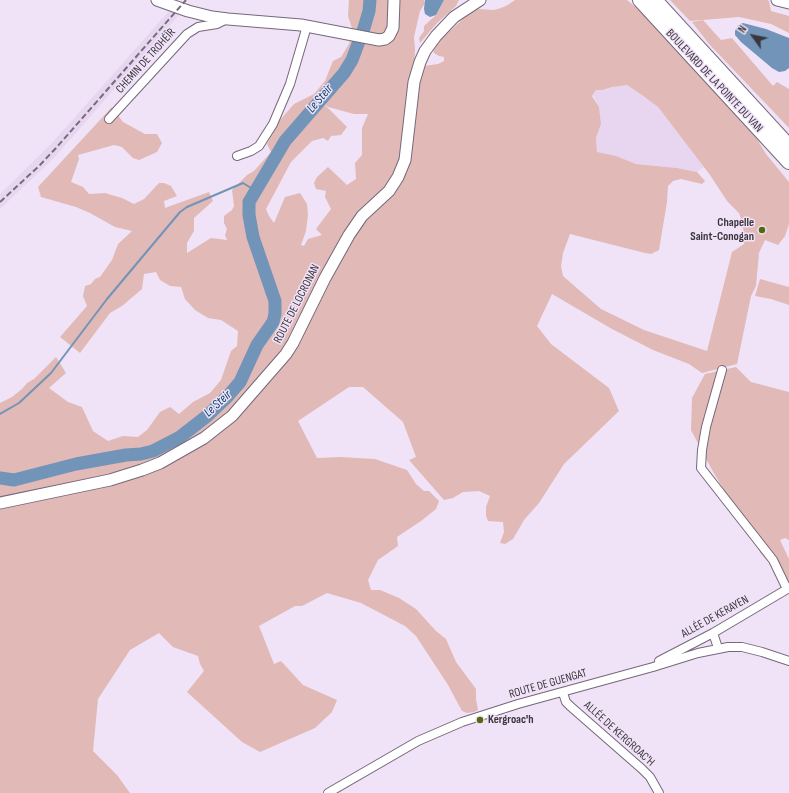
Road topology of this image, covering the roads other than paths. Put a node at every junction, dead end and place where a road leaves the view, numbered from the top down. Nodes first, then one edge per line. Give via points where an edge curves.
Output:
1 (157, 0) edge
2 (394, 0) edge
3 (465, 0) edge
4 (480, 0) edge
5 (640, 0) edge
6 (654, 0) edge
7 (777, 0) edge
8 (789, 3) edge
9 (454, 18) junction
10 (228, 19) junction
11 (307, 26) junction
12 (109, 119) dead end
13 (789, 146) edge
14 (237, 156) dead end
15 (789, 162) edge
16 (722, 370) dead end
17 (0, 502) edge
18 (788, 589) edge
19 (713, 633) junction
20 (718, 648) junction
21 (789, 661) edge
22 (653, 667) junction
23 (563, 693) junction
24 (328, 793) edge
25 (659, 793) edge

1 - 10 street via 188,11
2 - 11 street via 394,20 391,32 385,39 373,40
3 - 9 street, ROUTE DE LOCRONAN
4 - 9 street, ROUTE DE LOCRONAN
5 - 15 highway, BOULEVARD DE LA POINTE DU VAN
6 - 13 highway, BOULEVARD DE LA POINTE DU VAN
7 - 8 street
9 - 17 street, ROUTE DE LOCRONAN via 431,41 420,62 412,95 404,160 398,177 389,191 362,216 349,235 286,354 232,416 204,438 160,463 142,470 110,480
10 - 11 street
10 - 12 street, CHEMIN DE TROHÉÎR via 198,27 188,34
11 - 14 street via 290,84 273,124 258,146
16 - 18 street via 706,427 701,468 773,560
18 - 19 street, ALLÉE DE KERAYEN
19 - 20 street
19 - 22 street, ALLÉE DE KERAYEN via 657,662
20 - 21 street, ROUTE DE GUENGAT via 748,649
20 - 22 street, ROUTE DE GUENGAT
22 - 23 street, ROUTE DE GUENGAT
23 - 24 street, ROUTE DE GUENGAT via 480,716 442,730
23 - 25 street, ALLÉE DE KERGROAC'H via 570,706 642,769

